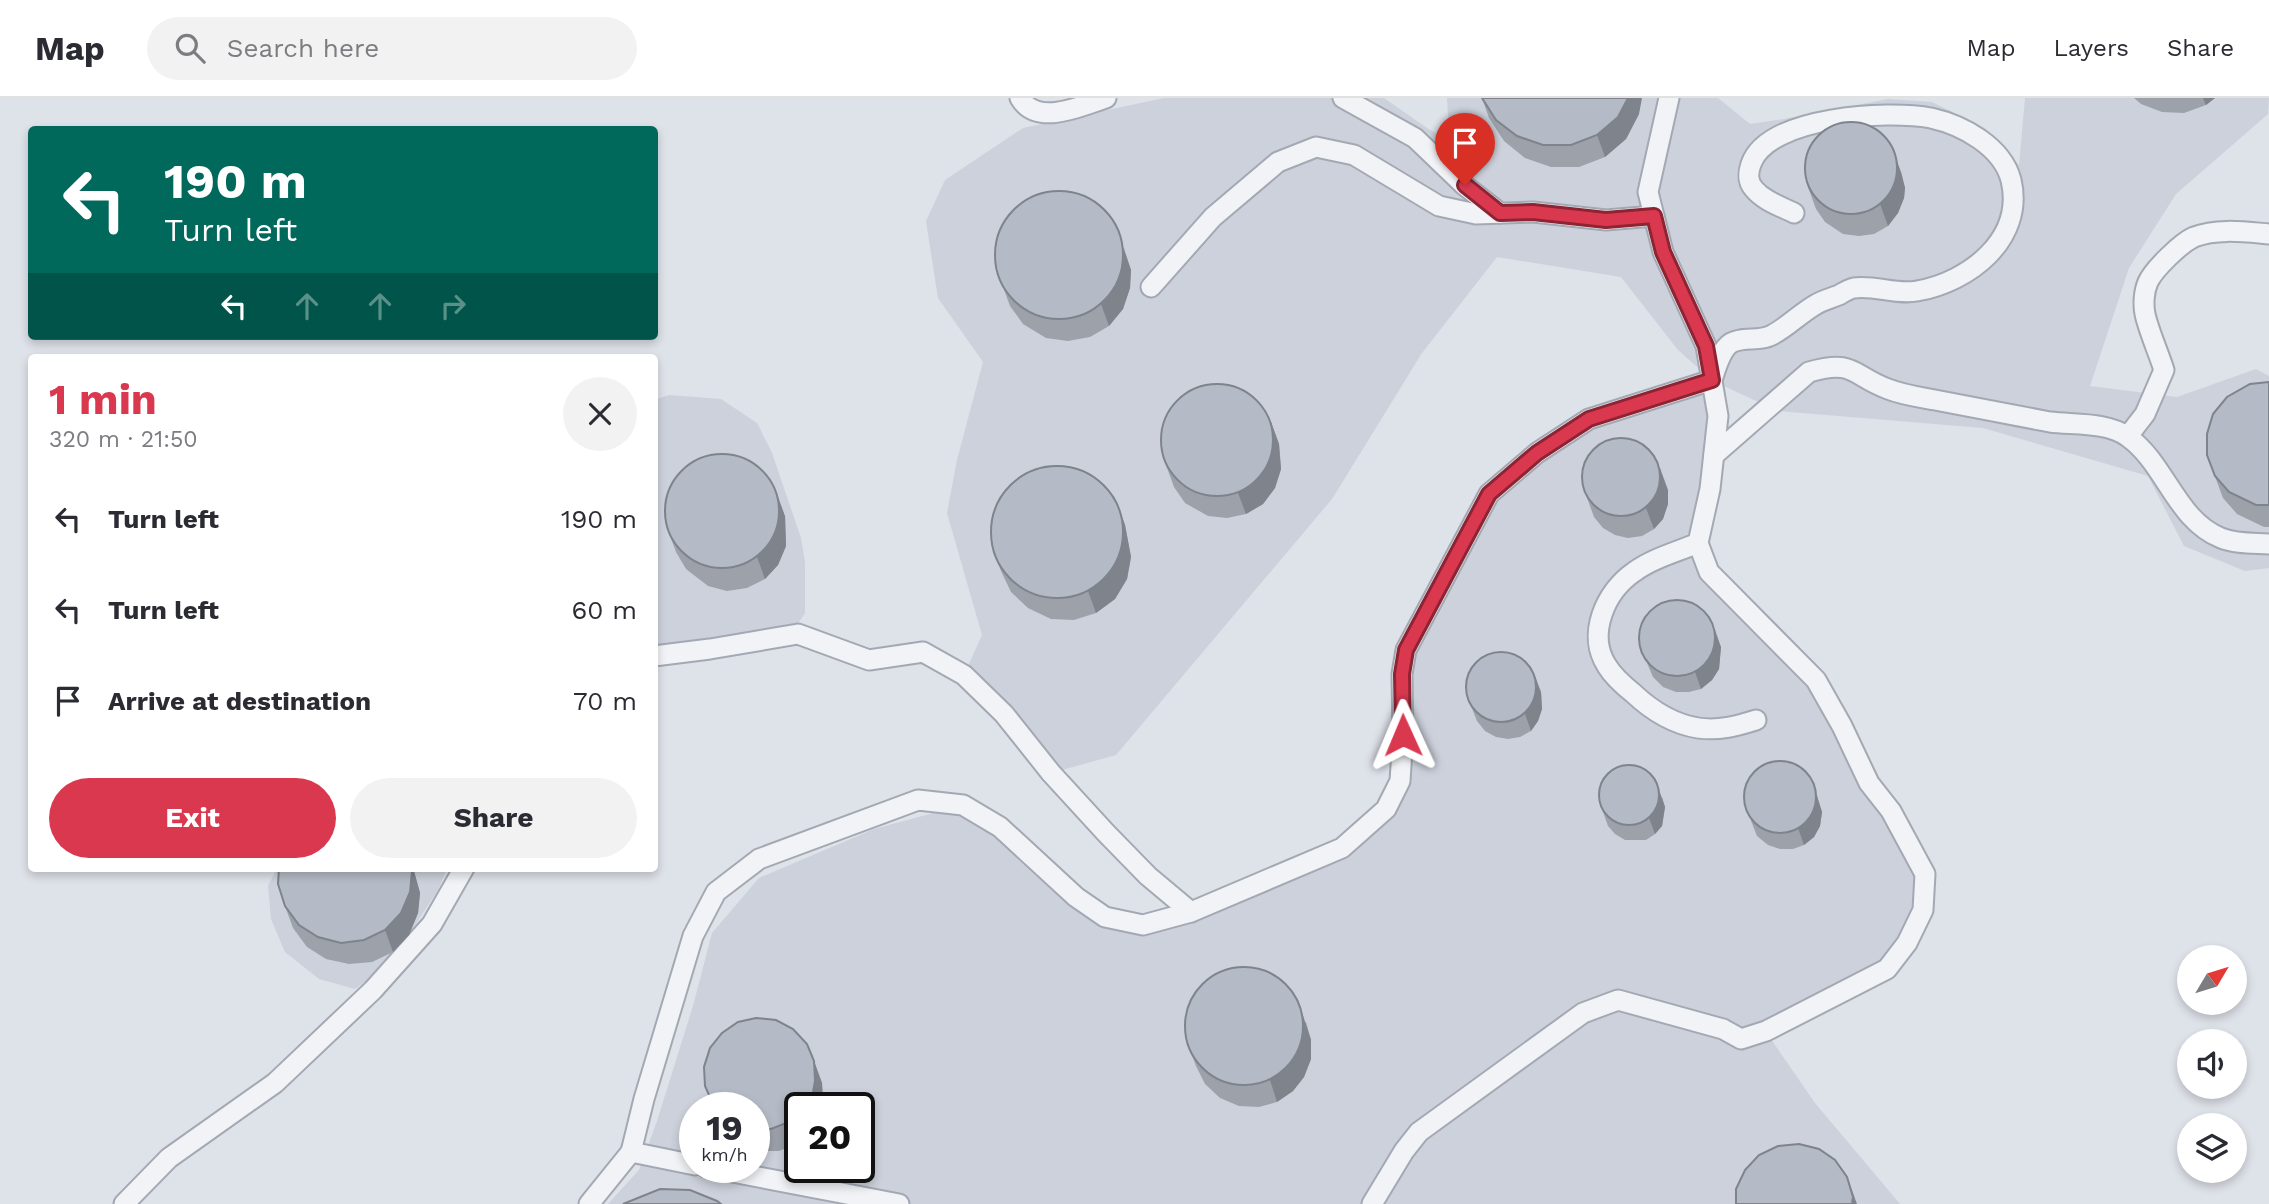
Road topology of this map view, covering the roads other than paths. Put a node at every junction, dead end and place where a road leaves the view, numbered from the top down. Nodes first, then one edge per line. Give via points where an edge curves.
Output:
1 (1020, 98) edge
2 (1106, 98) edge
3 (1343, 98) edge
4 (1669, 98) edge
5 (1500, 213) junction
6 (1794, 213) dead end
7 (1654, 216) junction
8 (2269, 234) edge
9 (1151, 287) dead end
10 (1712, 380) junction
11 (2128, 436) junction
12 (1714, 455) junction
13 (1698, 543) junction
14 (2269, 544) edge
15 (658, 656) edge
16 (1756, 720) dead end
17 (462, 872) edge
18 (1191, 912) junction
19 (631, 1152) junction
20 (679, 1162) edge
21 (770, 1179) edge
22 (124, 1204) edge
23 (589, 1204) edge
24 (899, 1204) edge
25 (1372, 1204) edge

1 - 2 lane via 1031,109 1046,114
3 - 5 lane via 1415,138
4 - 7 lane via 1648,191
5 - 7 lane via 1606,220
5 - 9 lane via 1476,214 1439,206 1354,155 1316,147 1278,162 1213,217
6 - 10 lane via 1752,188 1748,175 1764,145 1793,130 1890,114 1932,118 1980,140 2007,167 2013,195 2004,237 1977,266 1917,291 1852,288 1818,302 1772,335 1731,343
7 - 10 lane via 1663,252 1706,346
8 - 11 lane via 2216,232 2193,237 2149,281 2145,314 2164,370 2145,414
10 - 12 lane via 1718,415
10 - 18 lane via 1589,419 1537,453 1489,494 1406,650 1400,782 1386,809 1342,848
11 - 12 lane via 1909,395 1886,389 1850,368 1828,367 1808,372
11 - 14 lane via 2199,524 2221,538
12 - 13 lane
13 - 16 lane via 1634,572 1620,584 1605,605 1598,629 1600,650 1620,682 1670,720 1724,729
13 - 25 lane via 1709,572 1816,680 1869,783 1891,811 1925,874 1923,911 1887,969 1766,1031 1741,1039 1723,1029 1618,1000 1583,1013 1419,1132
15 - 18 lane via 798,634 869,660 923,652 964,675 1105,833
17 - 22 lane via 432,924 373,990 275,1083 169,1158
18 - 19 lane via 1143,925 1105,917 1076,897 1000,827 963,805 918,800 759,859 716,892 693,936
19 - 20 lane
19 - 23 lane
21 - 24 lane

